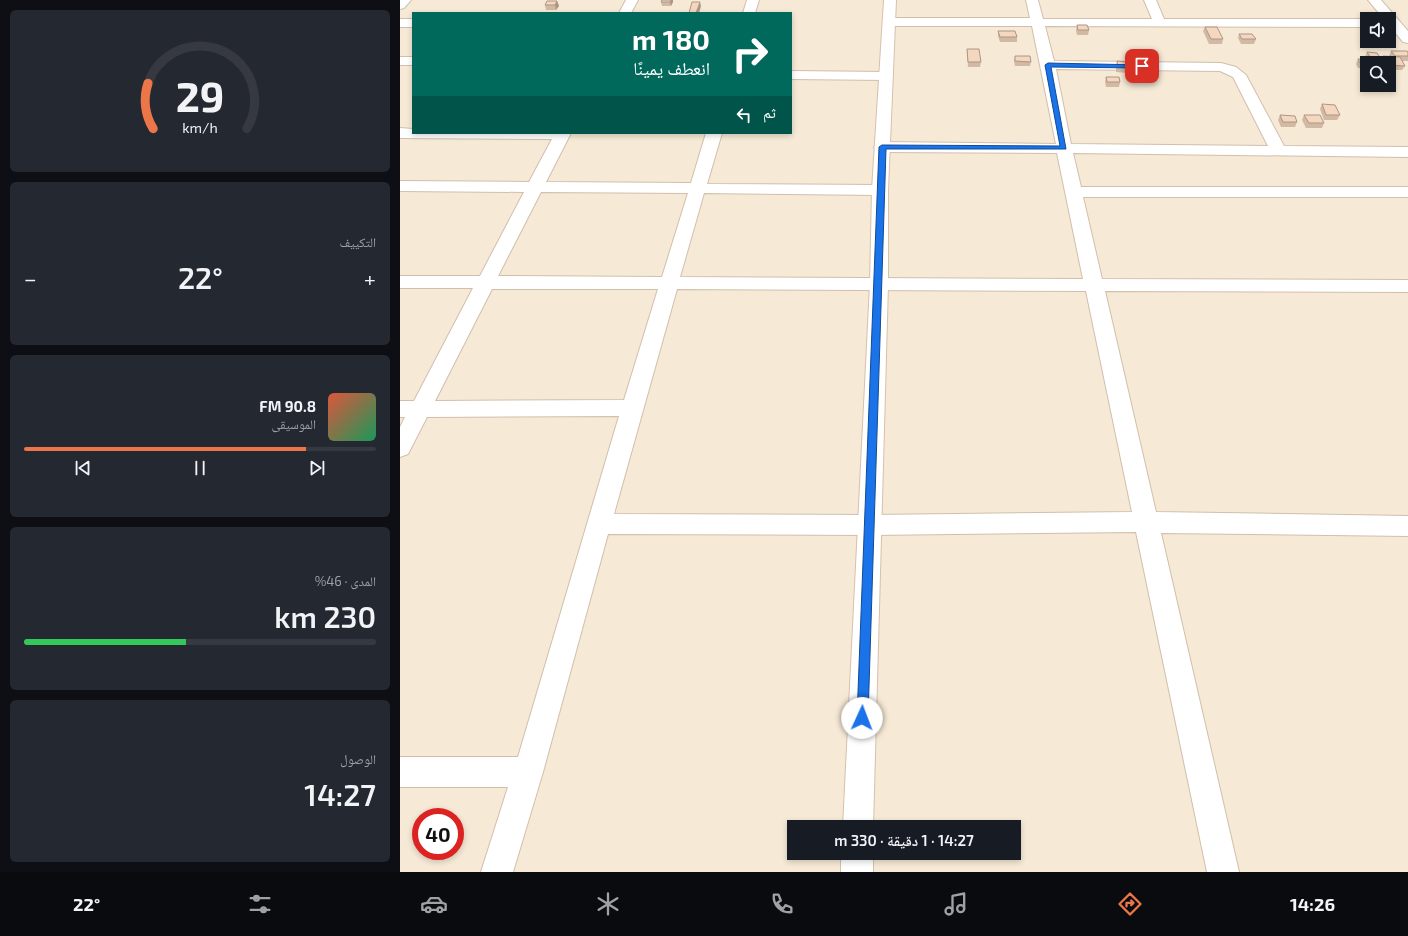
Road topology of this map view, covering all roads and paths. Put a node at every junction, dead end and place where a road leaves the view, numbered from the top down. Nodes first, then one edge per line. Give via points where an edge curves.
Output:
1 (405, 0) edge
2 (632, 0) edge
3 (753, 0) edge
4 (890, 0) edge
5 (1032, 0) edge
6 (1150, 0) edge
7 (1374, 0) edge
8 (400, 5) edge
9 (626, 12) edge
10 (749, 12) edge
11 (1383, 12) edge
12 (889, 22) junction
13 (400, 23) edge
14 (412, 23) edge
15 (1037, 23) junction
16 (1160, 23) junction
17 (1360, 23) edge
18 (1396, 23) edge
19 (1408, 23) edge
20 (1396, 27) edge
21 (1408, 39) edge
22 (400, 61) edge
23 (412, 61) edge
24 (1048, 65) junction
25 (792, 75) edge
26 (886, 76) junction
27 (400, 133) edge
28 (412, 133) edge
29 (563, 134) edge
30 (714, 134) edge
31 (882, 147) junction
32 (1064, 148) junction
33 (1278, 150) junction
34 (1408, 152) edge
35 (400, 186) edge
36 (535, 188) junction
37 (698, 189) junction
38 (880, 190) junction
39 (1074, 192) junction
40 (1408, 192) edge
41 (400, 282) edge
42 (486, 282) junction
43 (669, 283) junction
44 (879, 284) junction
45 (1094, 285) junction
46 (1408, 286) edge
47 (632, 408) junction
48 (410, 409) edge
49 (400, 448) edge
50 (1145, 522) junction
51 (599, 524) junction
52 (870, 525) junction
53 (1408, 526) edge
54 (400, 772) edge
55 (528, 772) junction
56 (858, 820) edge
57 (857, 860) edge
58 (497, 872) edge
59 (857, 872) edge
60 (1223, 872) edge

1 - 8 street
2 - 9 street
3 - 10 street
4 - 12 street
5 - 15 street
6 - 16 street
7 - 11 street
12 - 15 street
12 - 26 street
13 - 14 street
15 - 16 street
15 - 24 street
16 - 17 street
18 - 19 street
20 - 21 street
22 - 23 street
24 - 32 street
24 - 33 street via 1221,67 1231,70 1239,75
25 - 26 street
26 - 31 street
27 - 28 street
29 - 36 street
30 - 37 street
31 - 32 street
31 - 38 street
32 - 33 street
32 - 39 street
33 - 34 street
35 - 36 street
36 - 37 street
36 - 42 street
37 - 38 street
37 - 43 street
38 - 44 street
39 - 40 street
39 - 45 street
41 - 42 street
42 - 43 street
42 - 48 street
43 - 44 street
43 - 47 street
44 - 45 street
44 - 52 street
45 - 46 street
45 - 50 street
47 - 48 street
47 - 51 street
48 - 49 street
50 - 52 street
50 - 53 street
50 - 60 street
51 - 52 street
51 - 55 street
52 - 56 street
54 - 55 street
55 - 58 street
57 - 59 street

